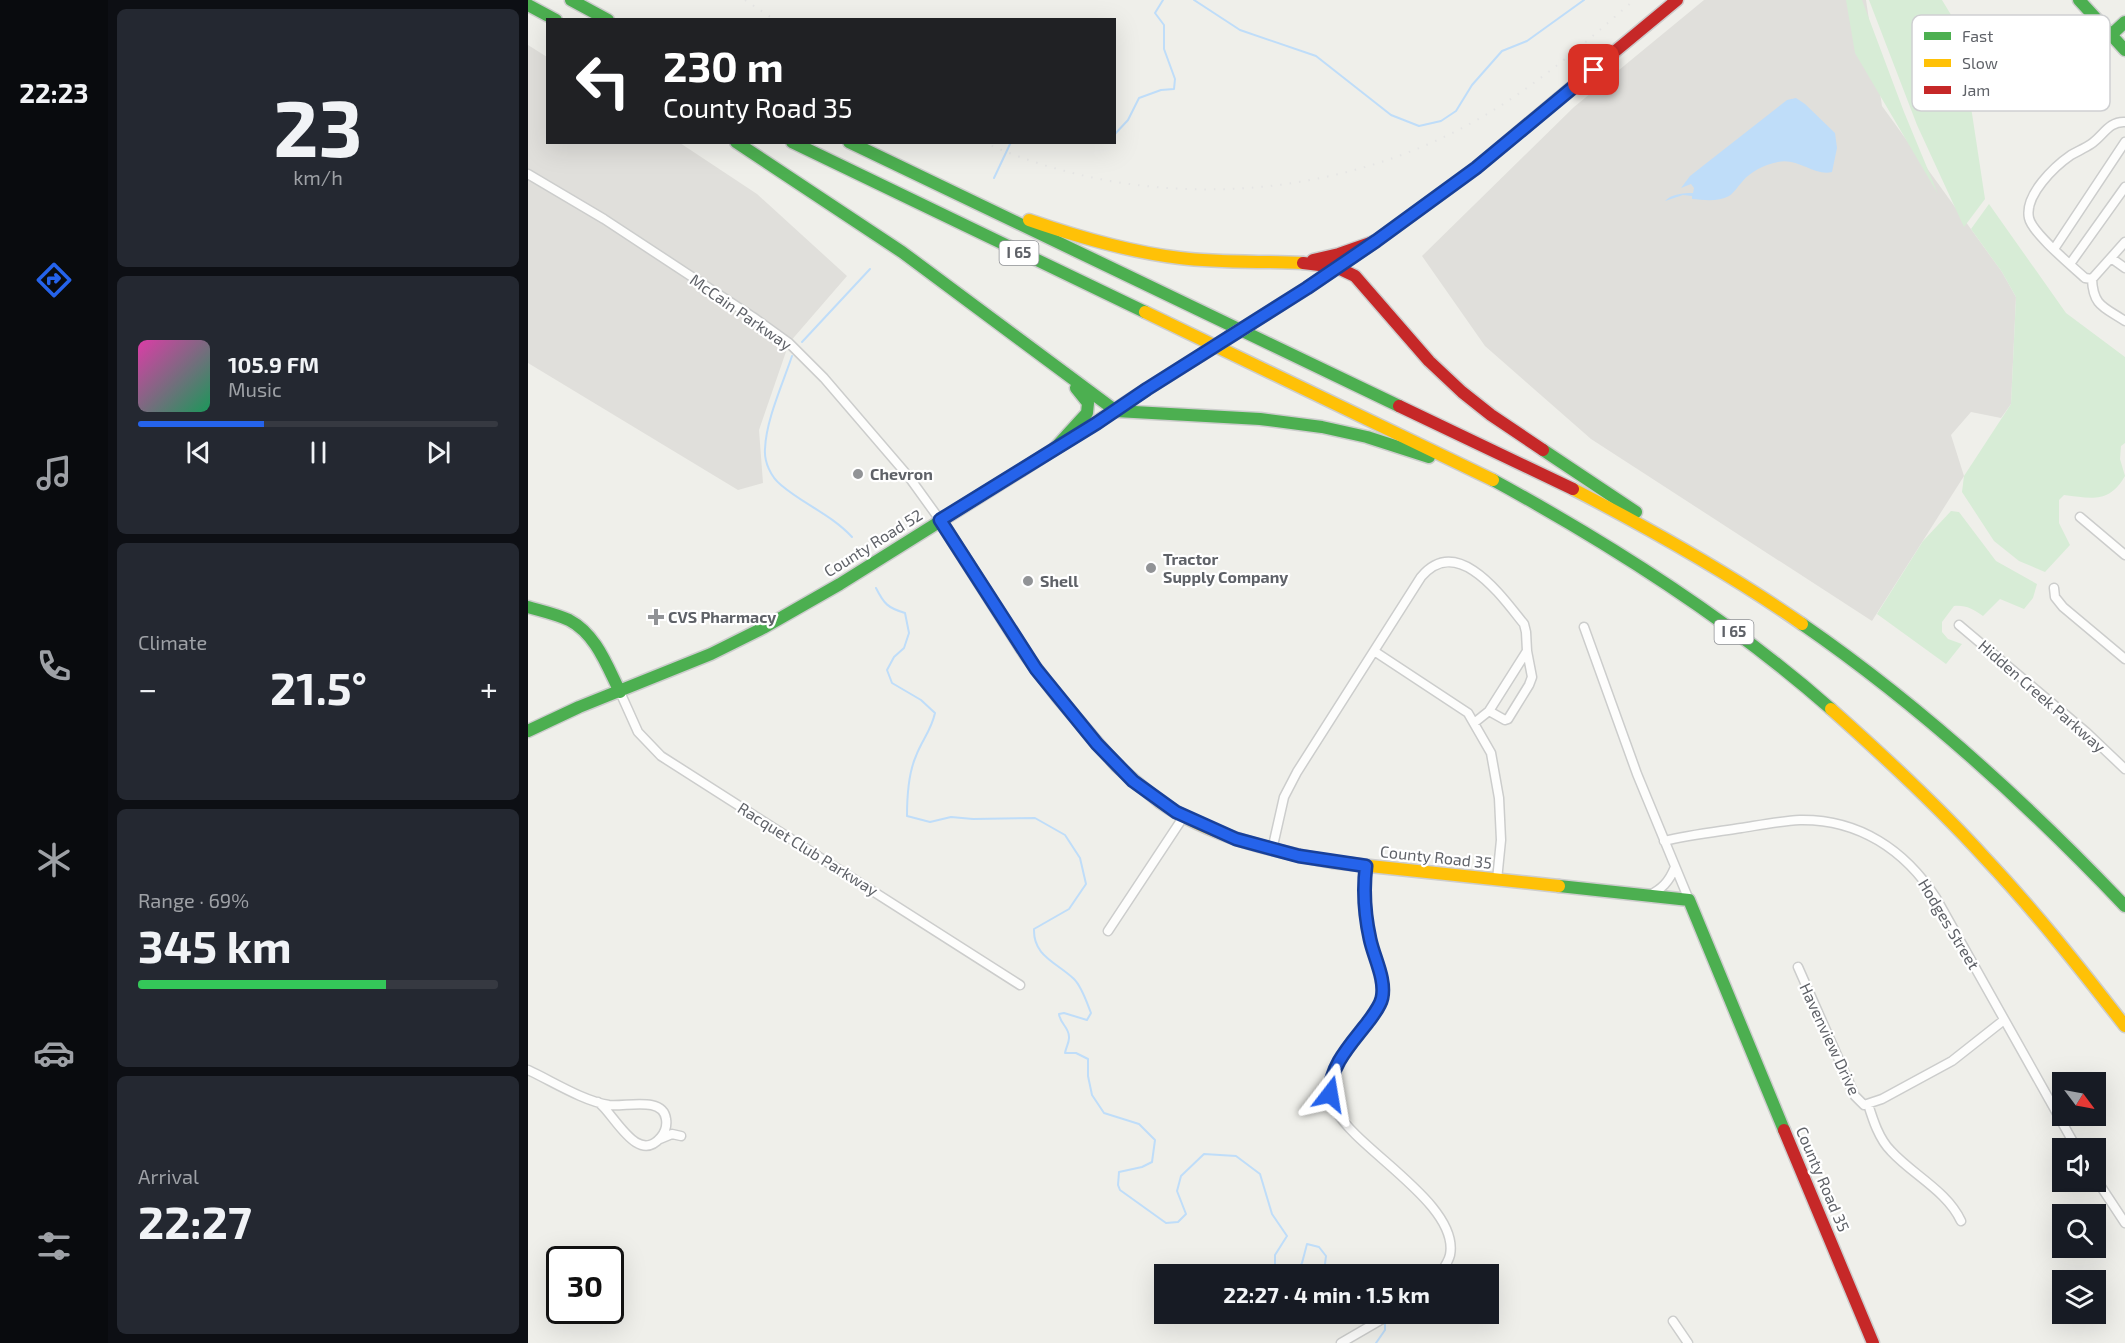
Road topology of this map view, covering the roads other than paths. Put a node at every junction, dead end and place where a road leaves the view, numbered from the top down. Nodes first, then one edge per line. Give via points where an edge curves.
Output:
1 (571, 0) edge
2 (1677, 0) edge
3 (2079, 0) edge
4 (528, 6) edge
5 (2093, 15) edge
6 (552, 18) edge
7 (604, 18) edge
8 (546, 19) edge
9 (2125, 22) edge
10 (2111, 35) joint
11 (2125, 50) edge
12 (2125, 122) edge
13 (2125, 142) edge
14 (739, 144) edge
15 (796, 144) edge
16 (853, 144) edge
17 (528, 174) edge
18 (934, 184) junction
19 (2125, 187) edge
20 (1376, 241) junction
21 (2125, 242) edge
22 (2054, 249) junction
23 (2111, 258) junction
24 (1298, 263) junction
25 (2070, 264) junction
26 (1336, 267) junction
27 (2125, 268) edge
28 (2092, 279) junction
29 (2125, 321) edge
30 (1019, 340) junction
31 (1116, 411) junction
32 (1055, 448) junction
33 (1528, 499) junction
34 (2080, 517) dead end
35 (940, 520) junction
36 (2125, 555) edge
37 (2054, 588) dead end
38 (1764, 599) junction
39 (528, 607) edge
40 (1959, 625) dead end
41 (1584, 627) dead end
42 (1374, 651) junction
43 (1527, 651) junction
44 (2125, 659) edge
45 (620, 692) junction
46 (1490, 711) junction
47 (1474, 723) junction
48 (528, 731) edge
49 (2125, 769) edge
50 (1184, 816) junction
51 (1664, 841) junction
52 (1272, 850) junction
53 (1366, 866) junction
54 (1675, 867) junction
55 (1497, 880) junction
56 (1648, 896) junction
57 (1689, 900) junction
58 (2125, 906) edge
59 (1108, 931) dead end
60 (1798, 967) dead end
61 (1020, 985) dead end
62 (2004, 1020) junction
63 (2125, 1026) edge
64 (528, 1070) edge
65 (598, 1102) junction
66 (1868, 1104) junction
67 (681, 1136) dead end
68 (2071, 1138) edge
69 (660, 1139) junction
70 (2105, 1192) edge
71 (1961, 1221) dead end
72 (2125, 1223) edge
73 (1446, 1264) edge
74 (1673, 1321) dead end
75 (1374, 1324) edge
76 (1341, 1343) edge
77 (1688, 1343) edge
78 (1873, 1343) edge

1 - 7 main road
2 - 20 main road, County Road 52 via 1476,168
3 - 5 main road
4 - 6 main road
4 - 8 main road
9 - 10 main road
10 - 11 main road
12 - 22 street via 2113,124 2093,143 2071,155 2048,174 2032,198 2029,220
13 - 22 street
14 - 30 main road via 902,252
15 - 33 main road, I 65 via 1399,433
16 - 18 main road, I 65
17 - 35 street, McCain Parkway via 604,219 789,343 832,386
18 - 24 main road via 1043,225 1121,248 1181,258
18 - 38 main road, I 65 via 1593,499
19 - 25 street
20 - 24 main road
20 - 26 main road, County Road 52
21 - 23 street
22 - 25 street
23 - 27 street
23 - 28 street
24 - 26 main road
25 - 28 street via 2085,278
26 - 31 main road, County Road 52, bridge
26 - 38 main road via 1355,276 1429,361 1491,415
28 - 29 street via 2093,294 2101,306
30 - 31 main road
30 - 32 main road via 1080,391 1088,403 1087,413
31 - 32 main road, County Road 52
31 - 33 main road via 1280,421 1344,432 1437,460
32 - 35 main road, County Road 52
33 - 63 main road, I 65 via 1627,558 1715,618 1864,738 2009,883
34 - 36 street
35 - 45 main road, County Road 52 via 824,593 738,641
35 - 50 main road, County Road 35 via 1024,652 1082,728 1133,781
37 - 44 street via 2063,607
38 - 58 main road, I 65 via 1855,662 1943,731 2033,811
39 - 45 main road via 577,625 600,652
40 - 49 street, Hidden Creek Parkway
41 - 51 street
42 - 43 street via 1421,577 1437,564 1450,562 1466,566 1497,591 1524,624
42 - 47 street via 1468,713
42 - 52 street via 1284,797
43 - 46 street
43 - 46 street via 1532,677 1529,685 1508,719
45 - 48 main road, County Road 52
45 - 61 street, Racquet Club Parkway via 638,732 661,756
46 - 47 street
47 - 55 street via 1491,753 1499,798 1501,840
50 - 52 main road, County Road 35
50 - 59 street
51 - 54 street
51 - 62 street, Hodges Street via 1798,820 1845,826 1878,838 1905,859 1928,886
52 - 53 main road, County Road 35
53 - 55 main road, County Road 35
53 - 73 street via 1367,917 1382,998 1340,1060 1330,1094 1343,1122 1399,1172 1439,1218 1450,1247
54 - 56 street via 1664,886
54 - 57 street
55 - 56 main road, County Road 35
56 - 57 main road, County Road 35
57 - 78 main road, County Road 35
60 - 66 street, Havenview Drive via 1855,1095 1862,1104
62 - 66 street, Havenview Drive via 1952,1061
62 - 68 street, Hodges Street
64 - 65 street
65 - 69 street via 636,1143 649,1144
65 - 69 street via 661,1108 667,1123
66 - 71 street, Havenview Drive via 1872,1119 1891,1151 1936,1190
67 - 69 street via 672,1134
70 - 72 street
74 - 77 street
75 - 76 street

